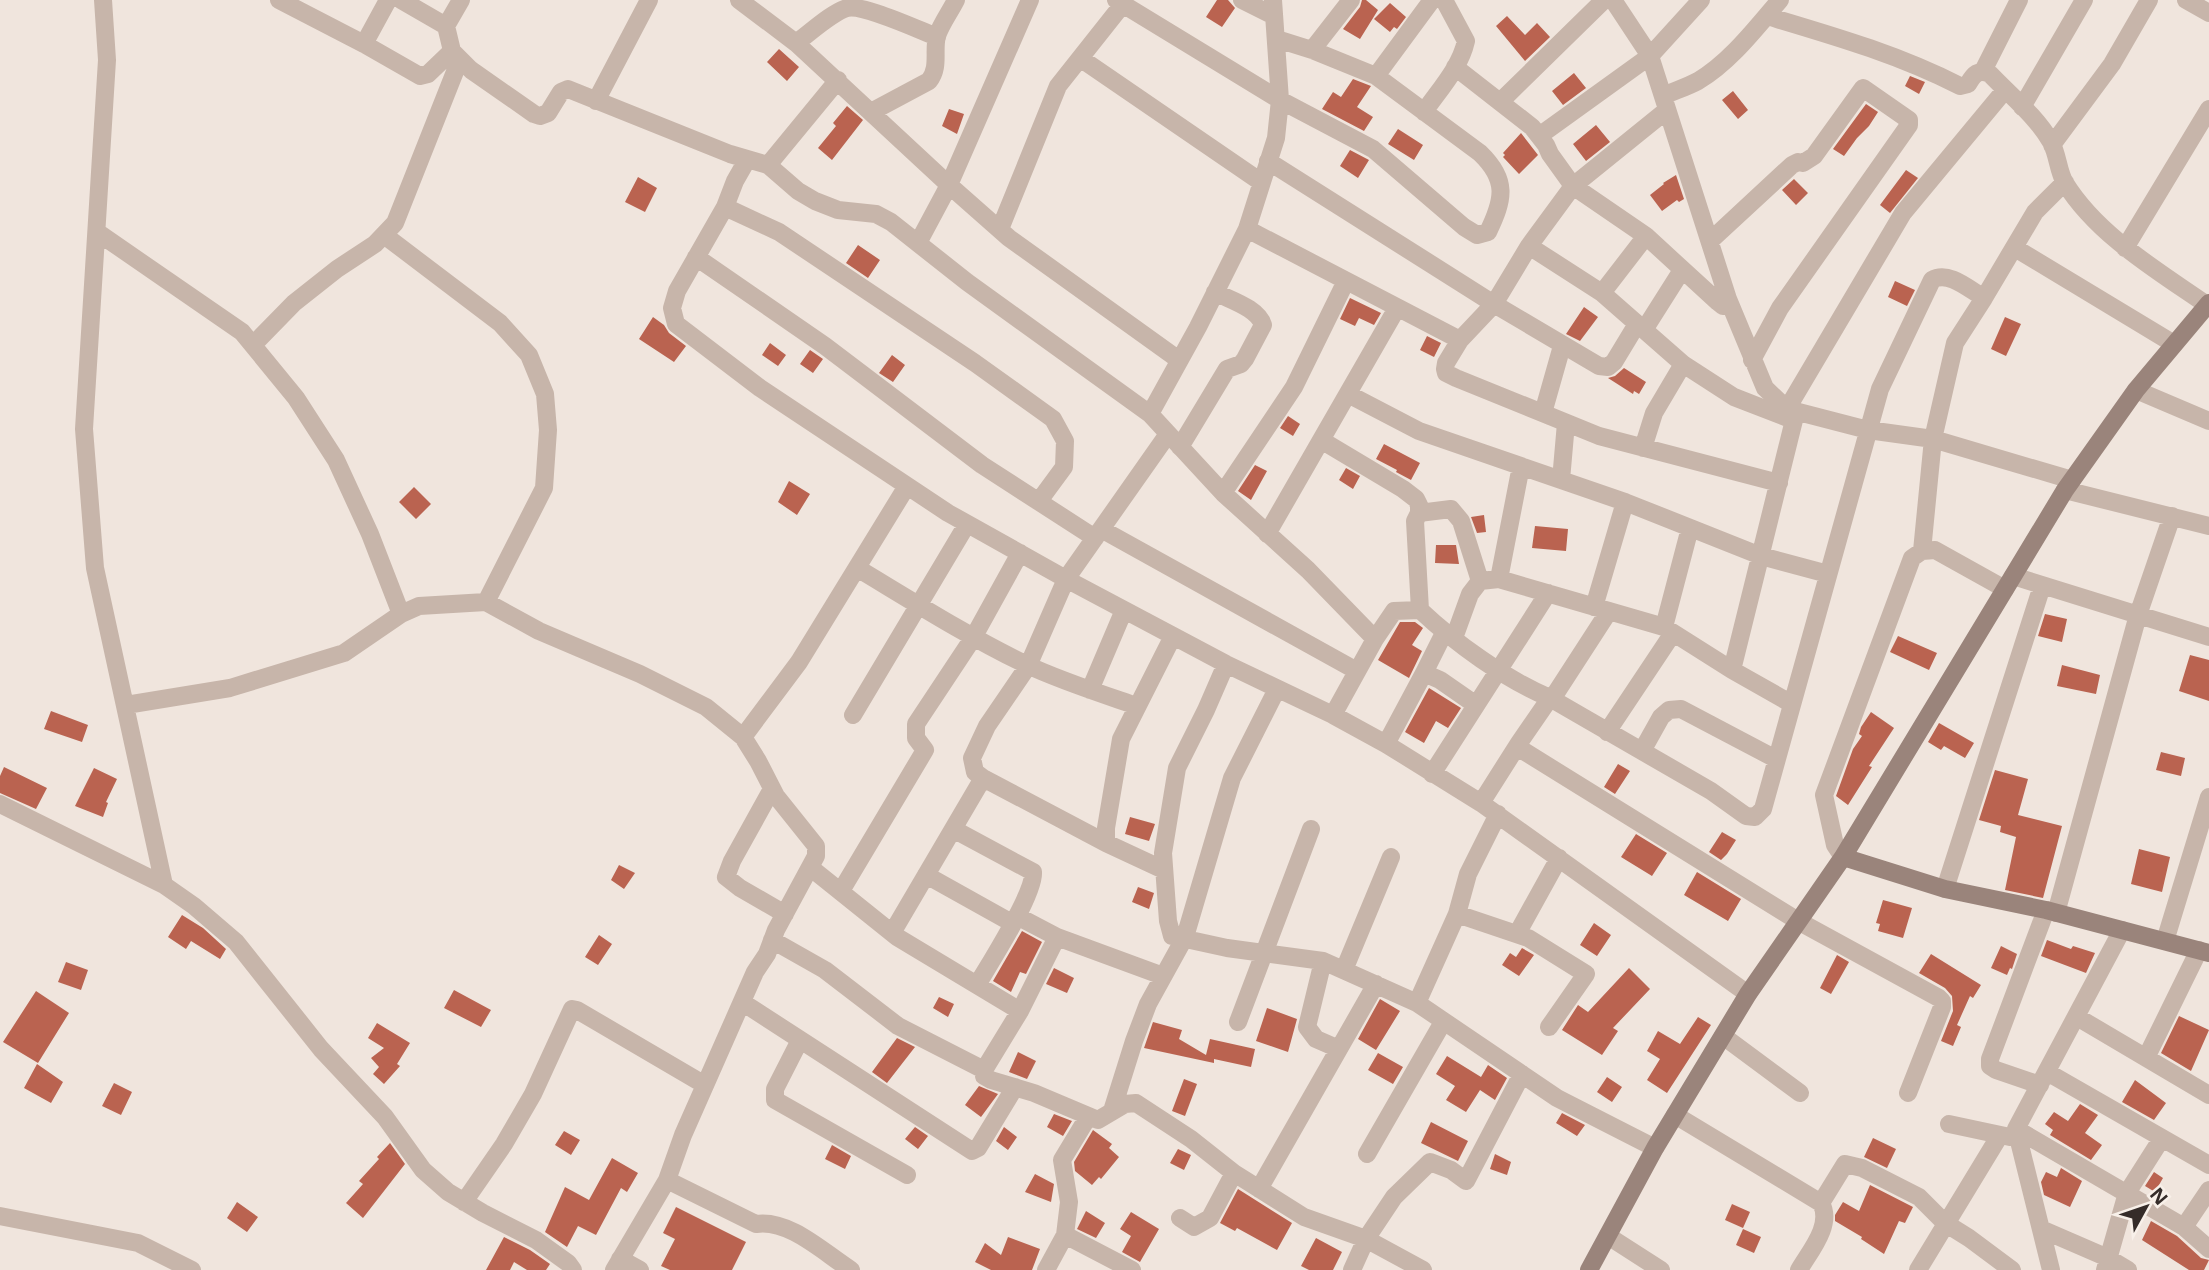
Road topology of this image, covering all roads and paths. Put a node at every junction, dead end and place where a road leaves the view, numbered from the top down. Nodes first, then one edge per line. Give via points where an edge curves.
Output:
1 (103, 0) edge
2 (279, 0) edge
3 (388, 0) edge
4 (401, 0) edge
5 (461, 0) edge
6 (739, 0) edge
7 (956, 0) edge
8 (1030, 0) edge
9 (1242, 0) edge
10 (1351, 0) edge
11 (1432, 0) edge
12 (1444, 0) edge
13 (1604, 0) edge
14 (1613, 0) edge
15 (1701, 0) edge
16 (1780, 0) edge
17 (2019, 0) edge
18 (2084, 0) edge
19 (2149, 0) edge
20 (2186, 0) edge
21 (645, 1) edge
22 (1120, 2) edge
23 (760, 6) edge
24 (1273, 8) edge
25 (2209, 13) edge
26 (1767, 16) junction
27 (446, 26) junction
28 (937, 37) junction
29 (1277, 39) junction
30 (796, 43) junction
31 (364, 44) junction
32 (1312, 50) junction
33 (456, 55) junction
34 (1650, 56) junction
35 (1080, 58) junction
36 (1455, 67) junction
37 (1983, 71) junction
38 (1376, 76) junction
39 (838, 80) junction
40 (2006, 90) junction
41 (1280, 100) junction
42 (596, 101) junction
43 (1500, 102) junction
44 (1665, 103) junction
45 (2022, 107) junction
46 (2209, 109) edge
47 (871, 112) junction
48 (1424, 112) junction
49 (1539, 136) junction
50 (2052, 145) junction
51 (747, 160) junction
52 (1268, 161) junction
53 (768, 165) junction
54 (1261, 182) junction
55 (2064, 182) junction
56 (948, 185) junction
57 (1573, 186) junction
58 (725, 207) junction
59 (1000, 229) junction
60 (1247, 229) junction
61 (97, 232) junction
62 (383, 235) junction
63 (1646, 236) junction
64 (1710, 241) junction
65 (918, 243) junction
66 (1529, 246) junction
67 (2015, 248) junction
68 (2125, 248) junction
69 (696, 257) junction
70 (1682, 270) junction
71 (1346, 281) junction
72 (1215, 292) junction
73 (1602, 293) junction
74 (1984, 298) junction
75 (1728, 299) junction
76 (1493, 304) junction
77 (2208, 304) edge
78 (1397, 308) junction
79 (1641, 327) junction
80 (1460, 340) junction
81 (2174, 344) junction
82 (253, 345) junction
83 (1562, 346) junction
84 (1179, 360) junction
85 (1752, 360) junction
86 (1683, 364) junction
87 (2136, 390) junction
88 (1348, 394) junction
89 (1543, 413) junction
90 (1150, 414) junction
91 (1792, 414) junction
92 (2209, 421) edge
93 (1566, 423) junction
94 (1868, 430) junction
95 (1933, 439) junction
96 (1174, 440) junction
97 (1321, 440) junction
98 (1643, 447) junction
99 (1521, 466) junction
100 (1562, 480) junction
101 (1779, 483) junction
102 (2068, 485) junction
103 (907, 486) junction
104 (1223, 493) junction
105 (1039, 501) junction
106 (1625, 502) junction
107 (1419, 513) junction
108 (2172, 516) junction
109 (967, 524) junction
110 (2209, 526) edge
111 (1690, 528) junction
112 (1098, 533) junction
113 (1267, 534) junction
114 (1922, 551) junction
115 (1020, 553) junction
116 (1760, 555) junction
117 (857, 568) junction
118 (1828, 574) junction
119 (1066, 579) junction
120 (1499, 579) junction
121 (1480, 581) junction
122 (2009, 582) junction
123 (2042, 586) junction
124 (1548, 593) junction
125 (486, 602) junction
126 (919, 605) junction
127 (1602, 609) junction
128 (1124, 610) junction
129 (1420, 610) junction
130 (401, 614) junction
131 (2138, 615) junction
132 (1668, 630) junction
133 (1173, 636) junction
134 (1449, 636) junction
135 (2209, 636) edge
136 (973, 638) junction
137 (1375, 639) junction
138 (1226, 664) junction
139 (1028, 666) junction
140 (1500, 670) junction
141 (1732, 670) junction
142 (1357, 671) junction
143 (1424, 673) junction
144 (1277, 689) junction
145 (1090, 690) junction
146 (1551, 698) junction
147 (1792, 704) junction
148 (126, 705) junction
149 (1476, 705) junction
150 (1137, 706) junction
151 (853, 715) dead end
152 (1333, 715) junction
153 (1607, 732) junction
154 (743, 737) junction
155 (1520, 743) junction
156 (1386, 744) junction
157 (1642, 751) junction
158 (1776, 759) junction
159 (1432, 774) junction
160 (983, 778) junction
161 (772, 789) junction
162 (2209, 797) edge
163 (1480, 803) junction
164 (0, 804) edge
165 (1498, 814) junction
166 (953, 829) junction
167 (1311, 829) dead end
168 (2203, 840) edge
169 (1106, 843) junction
170 (1843, 857) junction
171 (1391, 858) dead end
172 (1559, 858) junction
173 (811, 868) junction
174 (1164, 870) junction
175 (926, 875) junction
176 (164, 886) junction
177 (1945, 889) junction
178 (841, 891) junction
179 (2051, 911) junction
180 (785, 914) junction
181 (1457, 914) junction
182 (1015, 919) junction
183 (1798, 921) junction
184 (2122, 930) junction
185 (892, 933) junction
186 (1517, 934) junction
187 (1057, 937) junction
188 (1185, 937) junction
189 (772, 940) junction
190 (2165, 941) junction
191 (2204, 952) edge
192 (1265, 953) junction
193 (1323, 961) junction
194 (1344, 970) junction
195 (1163, 976) junction
196 (1376, 984) junction
197 (977, 985) junction
198 (1748, 994) junction
199 (742, 1002) junction
200 (1417, 1003) junction
201 (1020, 1011) junction
202 (2077, 1017) junction
203 (1237, 1022) dead end
204 (1443, 1022) junction
205 (1549, 1027) dead end
206 (1723, 1036) junction
207 (800, 1040) junction
208 (1339, 1049) junction
209 (2146, 1058) junction
210 (984, 1070) junction
211 (2209, 1073) edge
212 (1522, 1074) junction
213 (2044, 1079) junction
214 (705, 1085) junction
215 (1015, 1087) junction
216 (1800, 1093) dead end
217 (1908, 1093) dead end
218 (2205, 1093) edge
219 (1112, 1111) junction
220 (1675, 1115) junction
221 (1088, 1117) junction
222 (1949, 1124) dead end
223 (2012, 1135) junction
224 (2162, 1138) junction
225 (1655, 1148) junction
226 (1367, 1154) dead end
227 (2209, 1165) edge
228 (1234, 1173) junction
229 (908, 1175) dead end
230 (667, 1180) junction
231 (1259, 1189) junction
232 (2209, 1190) edge
233 (2127, 1193) junction
234 (464, 1202) junction
235 (1821, 1203) junction
236 (0, 1216) edge
237 (1180, 1218) dead end
238 (1945, 1223) junction
239 (2184, 1227) junction
240 (2042, 1229) junction
241 (1065, 1235) junction
242 (1608, 1236) junction
243 (1366, 1239) junction
244 (2209, 1250) edge
245 (2106, 1264) edge
246 (617, 1265) edge
247 (2001, 1267) edge
248 (192, 1270) edge
249 (573, 1270) edge
250 (640, 1270) edge
251 (850, 1270) edge
252 (1046, 1270) edge
253 (1132, 1270) edge
254 (1352, 1270) edge
255 (1423, 1270) edge
256 (1589, 1270) edge
257 (1661, 1270) edge
258 (1800, 1270) edge
259 (1918, 1270) edge
260 (2051, 1270) edge
261 (2128, 1270) edge

1 - 61 street via 107,60
2 - 31 street
3 - 31 street
4 - 27 street
5 - 27 street
6 - 23 street
7 - 28 street
8 - 56 street
9 - 24 street
10 - 32 street
11 - 38 street
12 - 36 street via 1466,41
13 - 43 street
14 - 34 street
15 - 34 street
16 - 26 street
17 - 37 street
18 - 45 street
19 - 50 street via 2112,64
20 - 25 street
21 - 42 street
22 - 35 street
22 - 41 street
23 - 30 street
24 - 29 street
26 - 37 street via 1879,50 1960,86
26 - 44 street via 1745,41
27 - 33 street
28 - 30 street via 850,7
28 - 47 street via 929,80
29 - 32 street
29 - 41 street
30 - 39 street
31 - 33 street via 420,76
32 - 38 street
33 - 42 street via 540,116 548,113 565,89
33 - 62 street via 395,223
34 - 44 street
34 - 49 street
35 - 54 street
35 - 59 street via 1058,86
36 - 43 street
36 - 48 street
37 - 40 street
38 - 48 street
39 - 47 street
39 - 53 street
40 - 45 street
40 - 91 street via 1903,213
41 - 48 street via 1373,149 1464,228 1477,235 1488,232 1497,213 1501,183 1480,153
41 - 52 street
42 - 51 street
43 - 49 street
44 - 57 street
44 - 64 street
45 - 50 street
46 - 68 street
47 - 56 street
49 - 57 street
50 - 55 street
51 - 53 street
51 - 58 street
52 - 54 street
52 - 76 street
53 - 65 street via 815,201 838,210 876,214
54 - 60 street
55 - 67 street via 2035,212
55 - 68 street
56 - 59 street
56 - 65 street
57 - 63 street
57 - 66 street
58 - 69 street
58 - 105 street via 779,233 1052,419 1065,442 1064,467
59 - 84 street
60 - 71 street
60 - 72 street
61 - 82 street via 242,332
61 - 148 street via 84,429 86,475 95,568
62 - 82 street via 294,303
62 - 125 street via 500,323 529,355 545,394 544,488
63 - 70 street
63 - 73 street
64 - 75 street
64 - 85 street via 1792,165 1814,156 1863,88 1909,120 1780,308
65 - 90 street
66 - 73 street
66 - 76 street
67 - 74 street
67 - 81 street
68 - 77 street
69 - 103 street via 677,291 672,309 677,324 760,388
69 - 105 street via 825,345 982,465
70 - 75 street via 1718,303 1723,306
70 - 79 street
71 - 78 street
71 - 104 street via 1294,387
72 - 84 street
72 - 96 street via 1256,313 1264,325 1241,364 1227,369
73 - 79 street
74 - 94 street via 1946,276 1931,280 1880,389
74 - 95 street via 1955,343
75 - 85 street
76 - 80 street
76 - 83 street
77 - 81 street
78 - 80 street
78 - 88 street
79 - 83 street via 1608,367
79 - 86 street
80 - 89 street via 1446,363 1446,373
81 - 87 street
82 - 130 street via 296,398 336,460
83 - 89 street
84 - 90 street
85 - 91 street via 1765,388
86 - 91 street via 1734,397
86 - 98 street via 1654,413
87 - 92 street
87 - 102 street
88 - 97 street
88 - 99 street via 1419,431
89 - 93 street
90 - 96 street
91 - 94 street
91 - 101 street
93 - 98 street
93 - 100 street
94 - 95 street
94 - 118 street
95 - 102 street
95 - 114 street
96 - 104 street
96 - 112 street
97 - 107 street via 1403,489 1416,499
97 - 113 street
98 - 101 street
99 - 100 street
99 - 120 street
100 - 106 street
101 - 116 street
102 - 108 street
102 - 122 street
103 - 109 street
103 - 117 street
104 - 113 street
105 - 112 street
106 - 111 street
106 - 127 street
107 - 121 street via 1451,509 1461,521
107 - 129 street via 1415,521
108 - 110 street
108 - 131 street
109 - 115 street
109 - 126 street
111 - 116 street
111 - 132 street
112 - 119 street
112 - 142 street
113 - 137 street
114 - 122 street via 1935,550
114 - 170 street via 1912,558 1824,795 1835,845
115 - 119 street
115 - 136 street
116 - 118 street
116 - 141 street
117 - 126 street
117 - 154 street via 799,662
118 - 147 street
119 - 128 street
119 - 139 street
120 - 121 street
120 - 124 street
121 - 134 street
122 - 123 street
122 - 170 street
123 - 131 street
123 - 177 street
124 - 127 street
124 - 140 street
125 - 130 street via 419,607
125 - 154 street via 706,707
126 - 136 street
126 - 151 street
127 - 132 street
127 - 146 street
128 - 133 street
128 - 145 street
129 - 134 street
129 - 137 street via 1394,611
130 - 148 street via 344,653 230,688
131 - 135 street
131 - 179 street
132 - 141 street
132 - 153 street
133 - 138 street
133 - 150 street
134 - 140 street
134 - 143 street
136 - 139 street
136 - 178 street via 916,724 916,738 925,750
137 - 142 street
138 - 144 street
138 - 174 street via 1177,768
139 - 145 street
139 - 160 street via 987,726 972,758 975,772
140 - 146 street via 1523,687
140 - 149 street
141 - 147 street
142 - 152 street
143 - 149 street
143 - 156 street
144 - 152 street
144 - 188 street via 1232,778
145 - 150 street
146 - 153 street
146 - 155 street
147 - 158 street
148 - 176 street
149 - 159 street
150 - 169 street via 1121,739
152 - 156 street
153 - 157 street
154 - 161 street
155 - 163 street
155 - 183 street via 1522,750
156 - 159 street
157 - 158 street via 1661,717 1669,710 1681,709
157 - 158 street via 1746,816 1755,817 1763,809
159 - 163 street
160 - 166 street
160 - 169 street
161 - 173 street via 816,846
161 - 180 street via 726,877
162 - 168 street
163 - 165 street
164 - 176 street
165 - 172 street
165 - 181 street via 1468,874
166 - 175 street
166 - 182 street via 1033,872 1034,880
167 - 192 street
168 - 190 street
169 - 174 street
170 - 177 street
170 - 183 street
171 - 194 street
172 - 186 street
172 - 198 street
173 - 178 street
173 - 180 street
174 - 188 street via 1172,936
175 - 182 street
175 - 185 street
176 - 234 street via 236,942 321,1049 385,1117 423,1170
177 - 179 street
178 - 185 street
179 - 184 street
179 - 213 street via 1990,1059 1996,1070
180 - 189 street
181 - 186 street
181 - 200 street
182 - 187 street
182 - 197 street
183 - 198 street
183 - 217 street via 1942,1002
184 - 190 street
184 - 202 street
185 - 197 street
186 - 205 street via 1586,974
187 - 195 street
187 - 201 street
188 - 192 street
188 - 195 street
189 - 199 street
189 - 210 street via 825,970 898,1026
190 - 191 street
191 - 209 street
192 - 193 street
192 - 203 street
193 - 194 street
193 - 208 street via 1307,1027 1316,1039
194 - 196 street
195 - 219 street via 1134,1041
196 - 200 street
196 - 208 street
197 - 201 street
198 - 206 street
199 - 207 street
199 - 214 street
200 - 204 street
201 - 210 street
202 - 209 street
202 - 213 street
204 - 212 street
204 - 226 street
206 - 216 street
206 - 220 street
207 - 215 street via 972,1151
207 - 229 street via 775,1089 775,1100
208 - 231 street
209 - 218 street
210 - 215 street via 991,1080
211 - 218 street
212 - 225 street via 1557,1098
212 - 243 street via 1465,1181 1430,1162 1395,1197
213 - 223 street
213 - 224 street
214 - 230 street
214 - 234 street via 572,1009 533,1094
215 - 221 street
219 - 221 street via 1098,1120
219 - 228 street via 1136,1103
220 - 225 street
220 - 235 street
221 - 241 street via 1062,1160 1069,1202
222 - 223 street
223 - 233 street
223 - 238 street
223 - 240 street
224 - 227 street
224 - 233 street
225 - 242 street
228 - 231 street
228 - 237 street via 1210,1218 1194,1227
230 - 246 street
230 - 251 street via 755,1224 785,1227
231 - 243 street via 1304,1217
232 - 239 street
233 - 239 street
233 - 245 street
234 - 249 street via 536,1240
235 - 238 street via 1845,1164 1919,1197
235 - 258 street via 1826,1212 1824,1225
236 - 248 street via 138,1243
238 - 247 street
238 - 259 street
239 - 244 street
240 - 245 street
240 - 260 street
241 - 252 street
241 - 253 street
242 - 256 street
242 - 257 street
243 - 254 street
243 - 255 street
245 - 261 street
246 - 250 street

